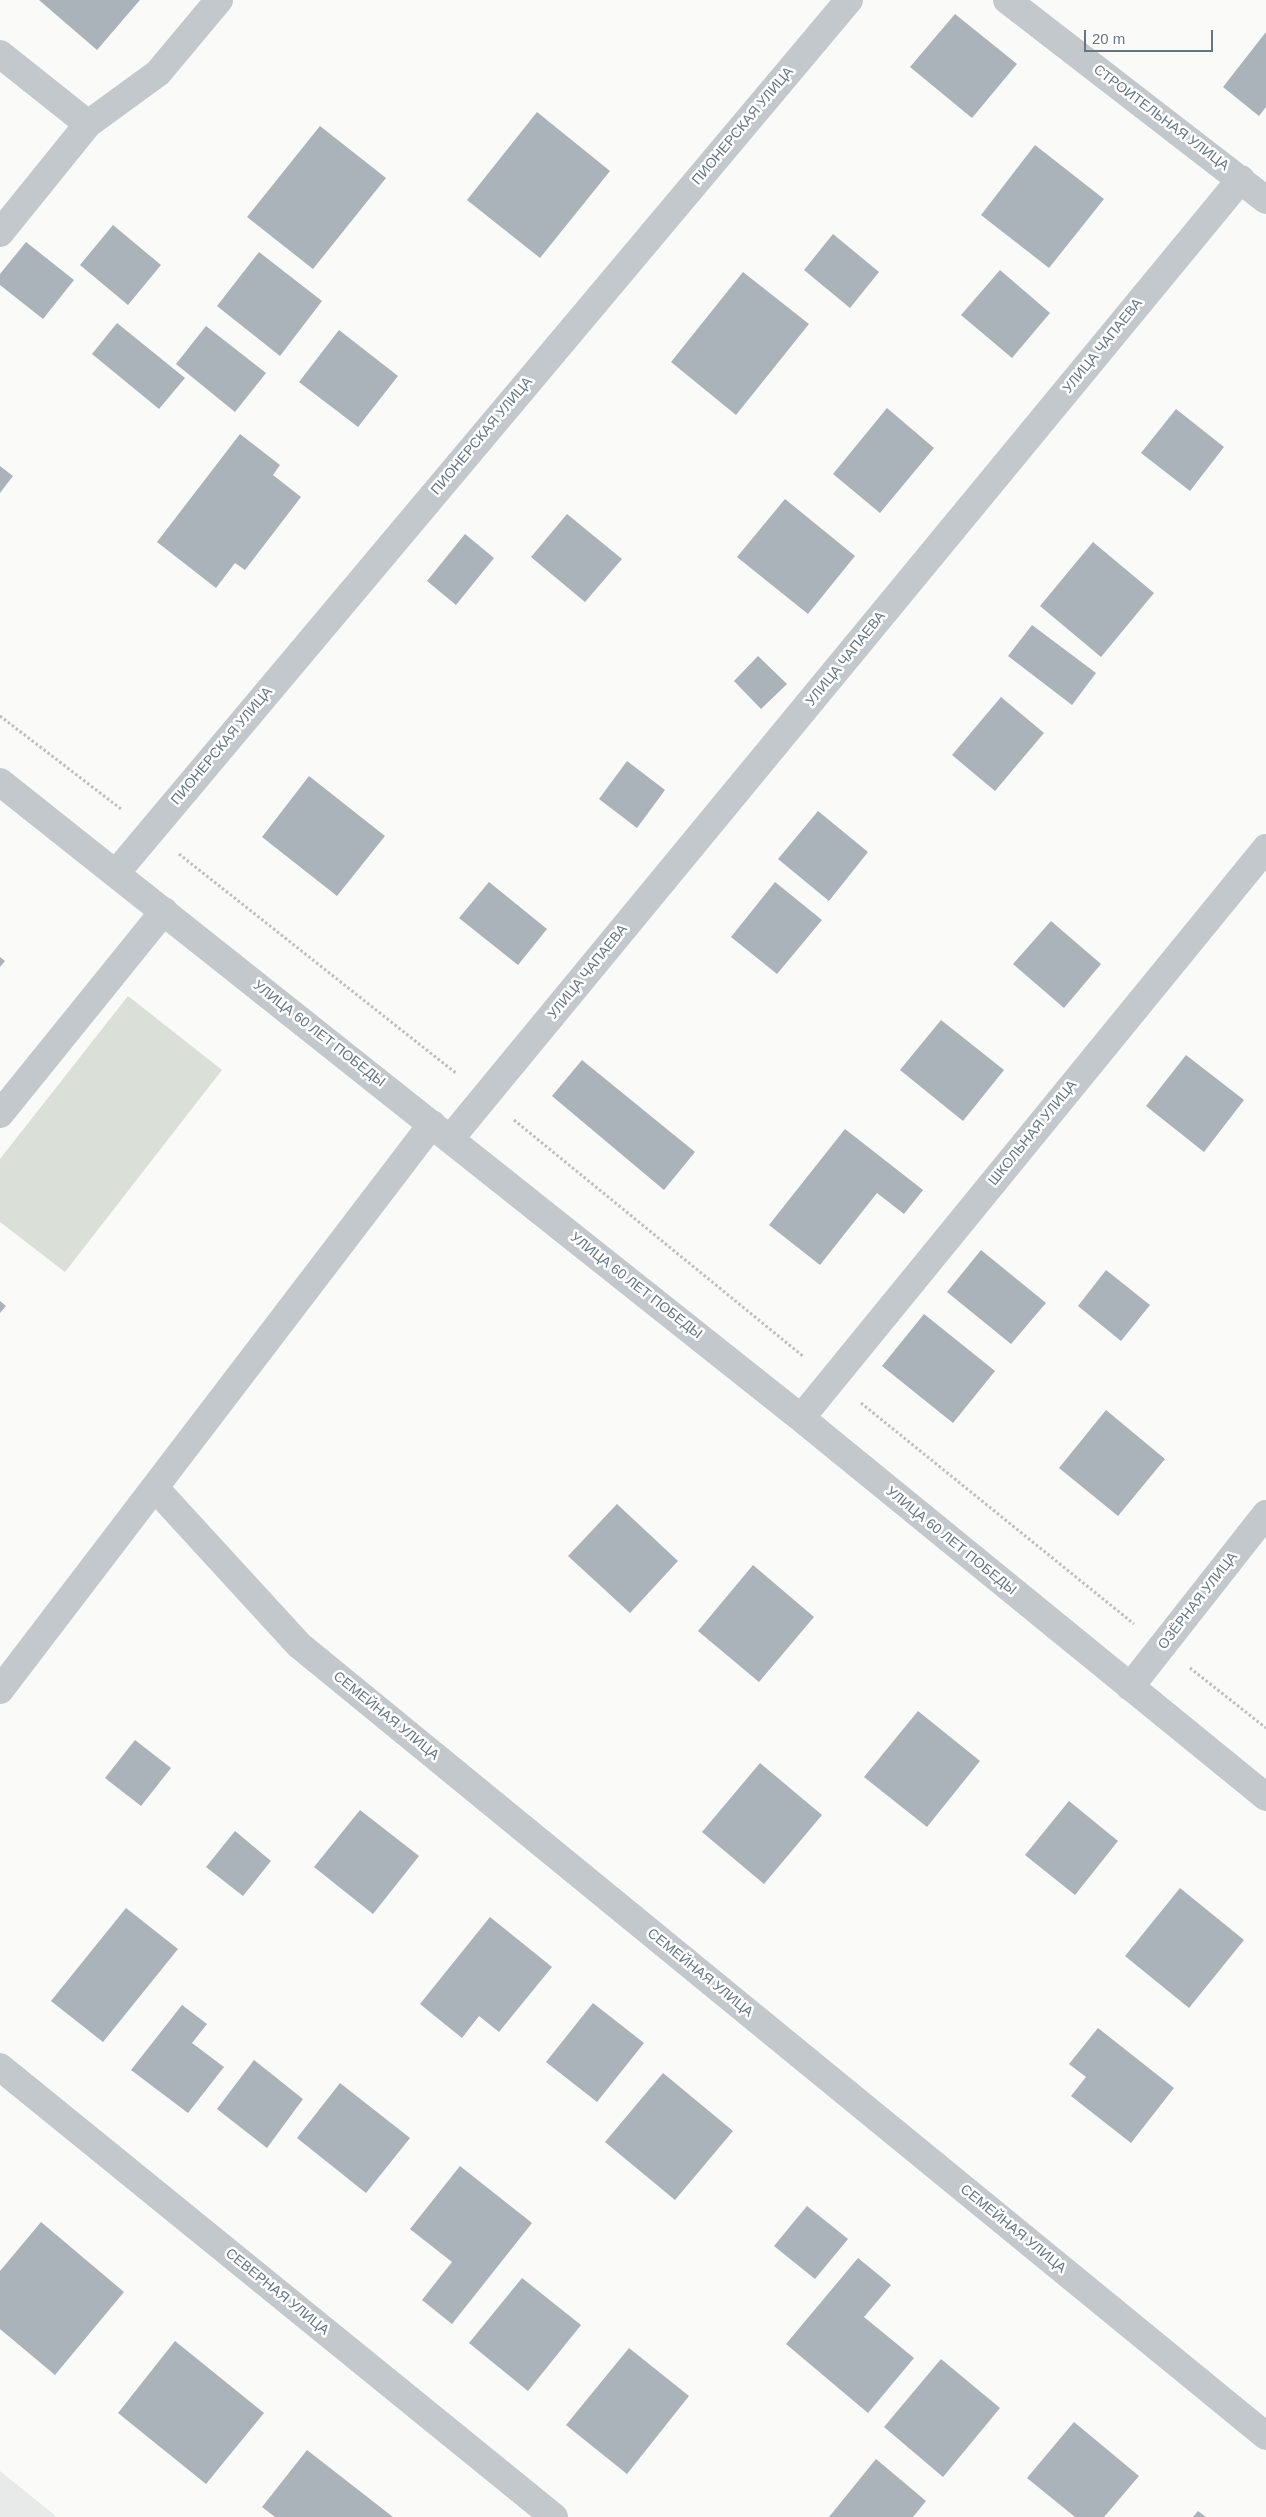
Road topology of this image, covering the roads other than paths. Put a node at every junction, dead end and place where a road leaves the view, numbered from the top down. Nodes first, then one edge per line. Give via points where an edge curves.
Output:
1 (219, 0) edge
2 (849, 0) edge
3 (1007, 0) edge
4 (0, 54) edge
5 (88, 124) junction
6 (1241, 179) junction
7 (1266, 200) edge
8 (0, 234) edge
9 (0, 782) edge
10 (1266, 848) edge
11 (116, 873) junction
12 (164, 911) junction
13 (0, 1114) edge
14 (441, 1131) junction
15 (801, 1418) junction
16 (155, 1488) junction
17 (1266, 1514) edge
18 (1130, 1687) junction
19 (0, 1690) edge
20 (1266, 1797) edge
21 (0, 2067) edge
22 (1266, 2436) edge
23 (554, 2517) edge

1 - 5 street via 158,73
2 - 11 street, ПИОНЕРСКАЯ УЛИЦА
3 - 6 street, СТРОИТЕЛЬНАЯ УЛИЦА
4 - 5 street
5 - 8 street
6 - 7 street, СТРОИТЕЛЬНАЯ УЛИЦА
6 - 14 street, УЛИЦА ЧАПАЕВА via 485,1096
9 - 11 street, УЛИЦА 60 ЛЕТ ПОБЕДЫ
10 - 15 street, ШКОЛЬНАЯ УЛИЦА
11 - 12 street, УЛИЦА 60 ЛЕТ ПОБЕДЫ
12 - 13 street
12 - 14 street, УЛИЦА 60 ЛЕТ ПОБЕДЫ
14 - 15 street, УЛИЦА 60 ЛЕТ ПОБЕДЫ
14 - 16 street, УЛИЦА ЧАПАЕВА
15 - 18 street, УЛИЦА 60 ЛЕТ ПОБЕДЫ
16 - 19 street, УЛИЦА ЧАПАЕВА
16 - 22 street, СЕМЕЙНАЯ УЛИЦА via 299,1645
17 - 18 street, ОЗЁРНАЯ УЛИЦА
18 - 20 street, УЛИЦА 60 ЛЕТ ПОБЕДЫ
21 - 23 street, СЕВЕРНАЯ УЛИЦА

